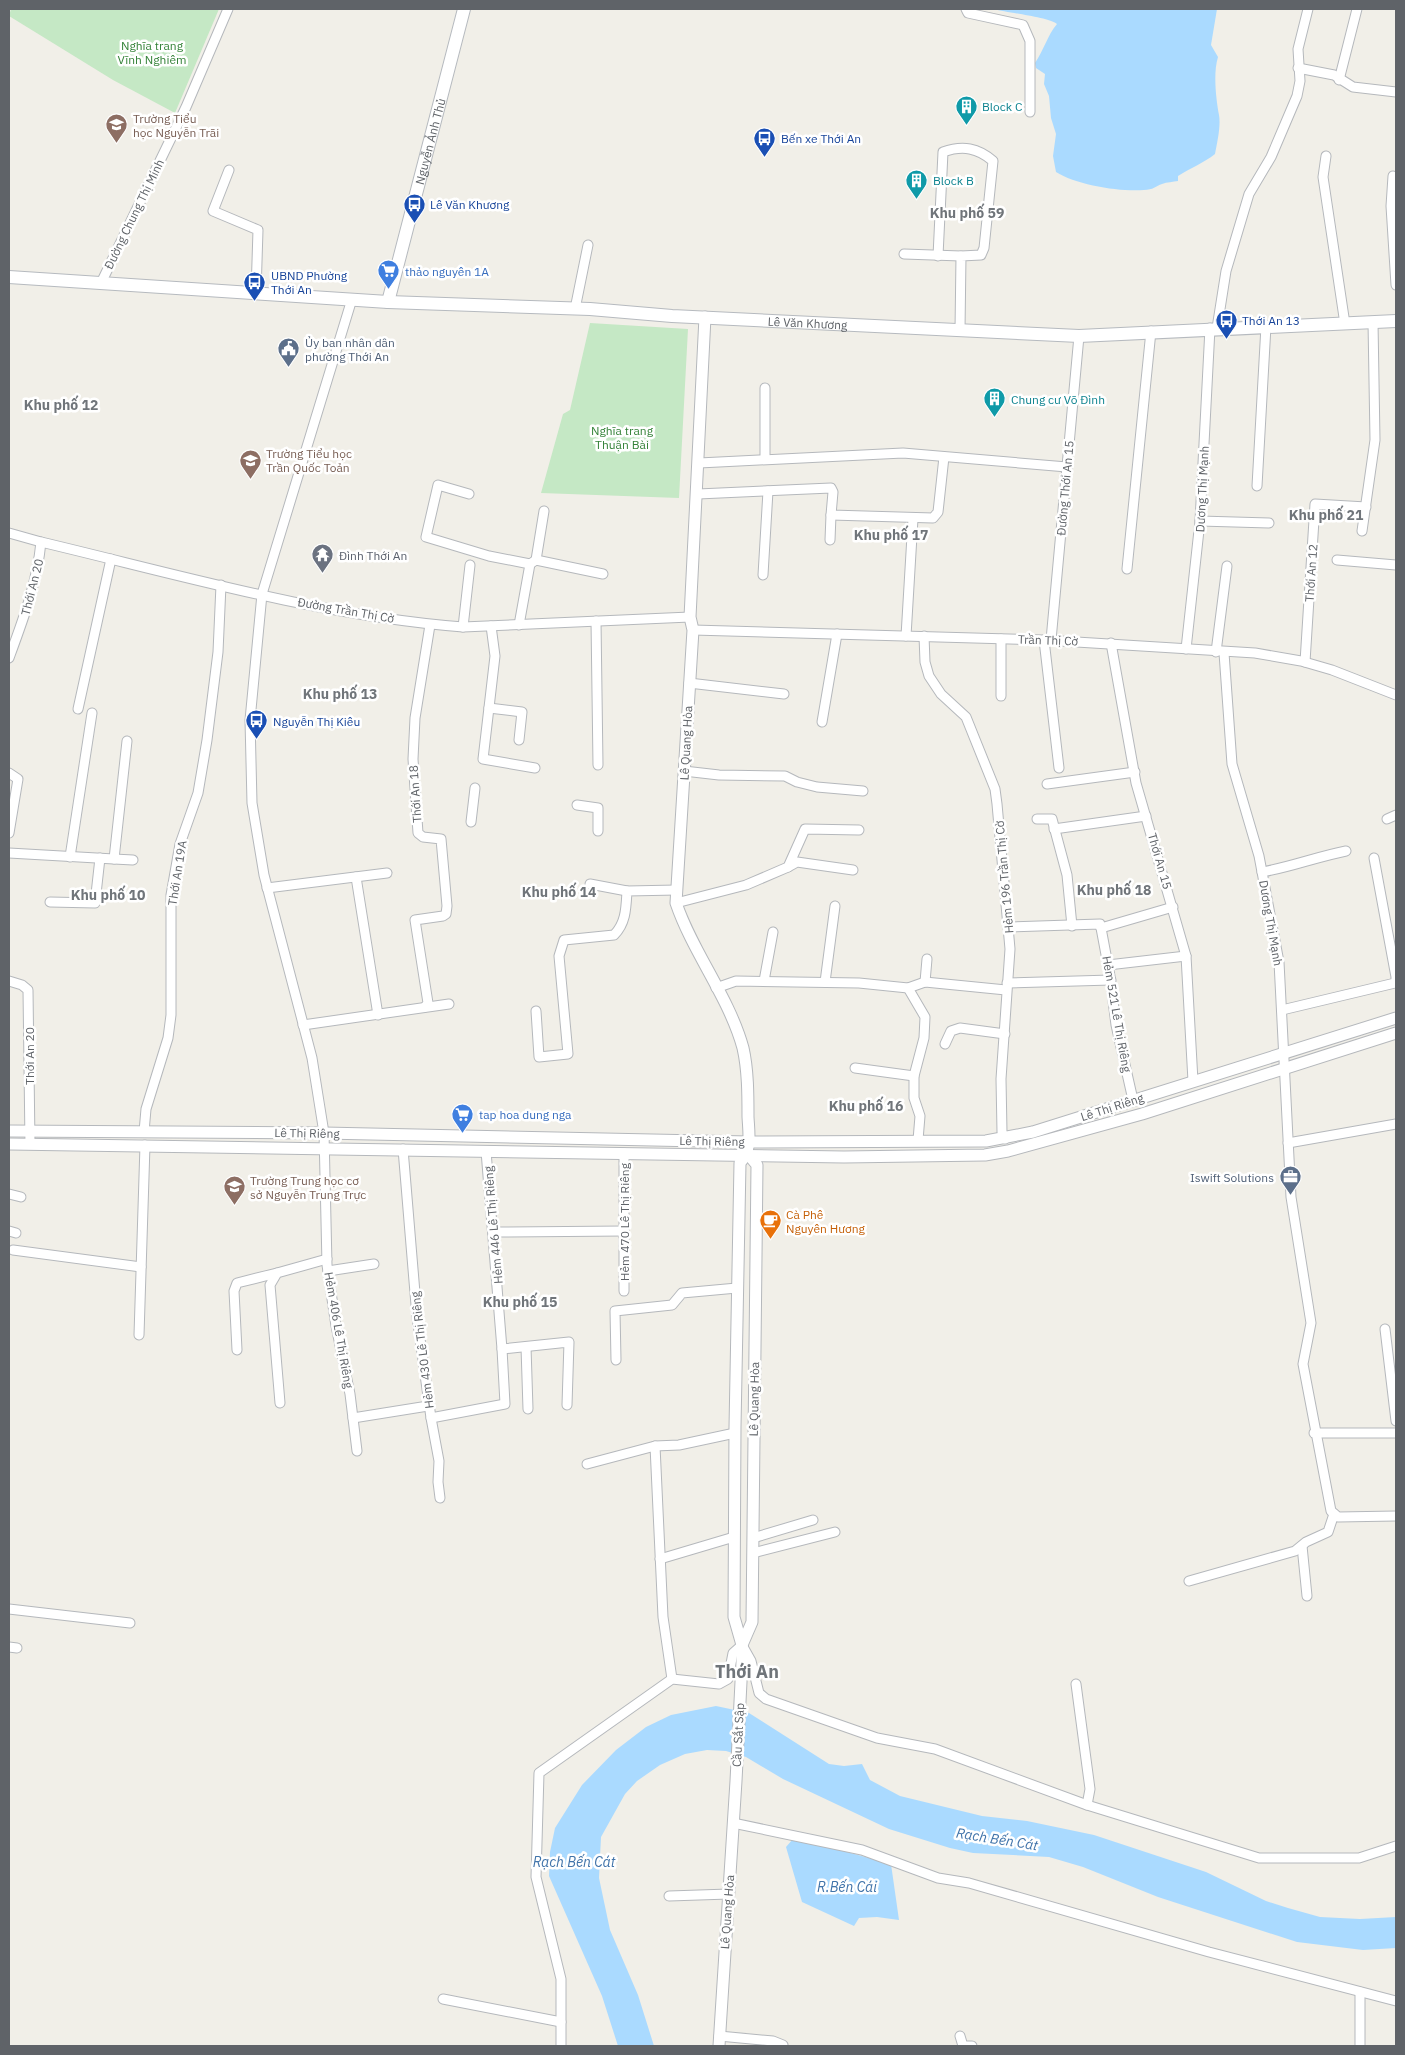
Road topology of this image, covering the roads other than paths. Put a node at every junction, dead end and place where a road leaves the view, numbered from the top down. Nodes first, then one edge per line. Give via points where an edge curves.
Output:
1 (228, 9) edge
2 (464, 9) edge
3 (966, 9) edge
4 (1308, 9) edge
5 (1357, 9) edge
6 (1298, 68) junction
7 (1339, 80) junction
8 (1396, 92) edge
9 (1030, 112) dead end
10 (1326, 156) dead end
11 (229, 170) dead end
12 (1393, 176) dead end
13 (588, 245) dead end
14 (904, 254) dead end
15 (938, 256) junction
16 (961, 256) junction
17 (9, 277) edge
18 (102, 282) junction
19 (1396, 285) edge
20 (256, 293) junction
21 (352, 299) junction
22 (388, 302) junction
23 (575, 309) junction
24 (705, 317) junction
25 (1373, 322) junction
26 (1345, 324) junction
27 (1395, 324) edge
28 (1266, 326) junction
29 (1213, 328) junction
30 (960, 330) junction
31 (1151, 331) junction
32 (1079, 336) junction
33 (765, 388) dead end
34 (944, 456) junction
35 (765, 460) junction
36 (699, 463) junction
37 (1067, 467) junction
38 (1257, 486) dead end
39 (768, 491) junction
40 (470, 494) dead end
41 (698, 494) junction
42 (1366, 507) junction
43 (544, 511) dead end
44 (831, 514) junction
45 (913, 518) junction
46 (1200, 521) junction
47 (1269, 523) dead end
48 (1362, 531) dead end
49 (9, 533) edge
50 (830, 540) dead end
51 (41, 542) junction
52 (111, 559) junction
53 (1337, 560) dead end
54 (533, 562) junction
55 (470, 565) dead end
56 (1396, 565) edge
57 (1227, 566) dead end
58 (1127, 569) dead end
59 (603, 574) dead end
60 (763, 575) dead end
61 (221, 584) junction
62 (262, 594) junction
63 (690, 617) junction
64 (596, 621) junction
65 (430, 625) junction
66 (519, 625) junction
67 (491, 626) junction
68 (463, 627) junction
69 (693, 630) junction
70 (837, 634) junction
71 (906, 636) junction
72 (924, 636) junction
73 (1000, 639) junction
74 (1047, 640) junction
75 (1110, 643) junction
76 (1186, 649) junction
77 (1220, 652) junction
78 (9, 658) edge
79 (1305, 662) junction
80 (689, 683) junction
81 (784, 694) dead end
82 (1396, 695) edge
83 (1000, 696) dead end
84 (78, 708) dead end
85 (489, 708) junction
86 (92, 713) dead end
87 (822, 722) dead end
88 (519, 740) dead end
89 (127, 741) dead end
90 (598, 765) dead end
91 (535, 768) dead end
92 (1059, 768) dead end
93 (684, 771) junction
94 (1134, 772) junction
95 (9, 773) edge
96 (1048, 784) dead end
97 (475, 788) dead end
98 (863, 791) dead end
99 (577, 805) dead end
100 (1396, 815) edge
101 (1146, 816) junction
102 (1037, 819) dead end
103 (1387, 819) dead end
104 (471, 822) dead end
105 (1054, 829) junction
106 (859, 830) dead end
107 (598, 831) dead end
108 (9, 833) edge
109 (1346, 851) dead end
110 (9, 853) edge
111 (70, 857) junction
112 (100, 858) junction
113 (1374, 858) dead end
114 (114, 859) junction
115 (133, 860) dead end
116 (788, 867) junction
117 (853, 870) dead end
118 (387, 872) dead end
119 (1262, 872) junction
120 (356, 877) junction
121 (590, 884) dead end
122 (267, 888) junction
123 (677, 890) junction
124 (627, 891) junction
125 (50, 902) dead end
126 (676, 903) junction
127 (835, 906) dead end
128 (1172, 907) junction
129 (1072, 926) junction
130 (1008, 927) junction
131 (1101, 928) junction
132 (773, 932) dead end
133 (1186, 956) junction
134 (927, 959) dead end
135 (1108, 965) junction
136 (1396, 978) edge
137 (1111, 980) junction
138 (764, 981) junction
139 (9, 982) edge
140 (825, 982) junction
141 (925, 982) junction
142 (1007, 986) junction
143 (716, 988) junction
144 (908, 988) junction
145 (449, 1004) dead end
146 (425, 1007) junction
147 (1282, 1010) junction
148 (536, 1011) dead end
149 (378, 1015) junction
150 (1396, 1018) edge
151 (303, 1025) junction
152 (1396, 1033) edge
153 (1005, 1034) junction
154 (944, 1044) dead end
155 (1284, 1052) junction
156 (855, 1068) dead end
157 (1285, 1068) junction
158 (914, 1076) junction
159 (1193, 1082) junction
160 (1133, 1100) junction
161 (1396, 1124) edge
162 (9, 1131) edge
163 (29, 1131) junction
164 (144, 1132) junction
165 (324, 1134) junction
166 (1005, 1138) junction
167 (918, 1140) junction
168 (749, 1142) junction
169 (1288, 1143) junction
170 (9, 1144) edge
171 (30, 1144) junction
172 (144, 1145) junction
173 (326, 1148) junction
174 (403, 1149) junction
175 (486, 1151) junction
176 (624, 1153) junction
177 (748, 1154) junction
178 (9, 1194) edge
179 (21, 1197) dead end
180 (624, 1231) junction
181 (494, 1232) junction
182 (12, 1247) edge
183 (327, 1258) junction
184 (374, 1264) dead end
185 (141, 1267) junction
186 (328, 1271) junction
187 (277, 1273) junction
188 (737, 1288) junction
189 (624, 1291) dead end
190 (1385, 1329) dead end
191 (139, 1335) dead end
192 (526, 1347) junction
193 (502, 1349) junction
194 (237, 1350) dead end
195 (616, 1360) dead end
196 (280, 1404) dead end
197 (567, 1405) dead end
198 (428, 1406) junction
199 (528, 1409) dead end
200 (353, 1418) junction
201 (431, 1418) junction
202 (1396, 1421) edge
203 (1314, 1432) junction
204 (734, 1433) junction
205 (1396, 1434) edge
206 (654, 1446) junction
207 (357, 1451) dead end
208 (587, 1464) dead end
209 (440, 1498) dead end
210 (1334, 1514) junction
211 (1396, 1516) edge
212 (813, 1520) dead end
213 (835, 1532) dead end
214 (734, 1537) junction
215 (753, 1538) junction
216 (1302, 1546) junction
217 (753, 1553) junction
218 (660, 1559) junction
219 (1189, 1581) dead end
220 (1307, 1596) dead end
221 (9, 1609) edge
222 (130, 1623) dead end
223 (742, 1645) junction
224 (742, 1662) joint
225 (672, 1679) junction
226 (1076, 1684) dead end
227 (736, 1778) joint
228 (1086, 1805) junction
229 (734, 1823) junction
230 (1396, 1846) edge
231 (729, 1894) junction
232 (669, 1896) dead end
233 (1360, 1992) junction
234 (443, 1999) dead end
235 (1396, 2001) edge
236 (561, 2022) junction
237 (960, 2036) dead end
238 (719, 2041) edge
239 (783, 2045) dead end
240 (561, 2046) edge
241 (972, 2046) edge
242 (1360, 2046) edge

1 - 18 street, Đường Chung Thị Minh via 186,107
2 - 22 main road, Nguyễn Ảnh Thủ
3 - 9 street via 968,13 1023,25 1030,41
4 - 6 street, Dương Thị Mạnh via 1298,49
5 - 7 street
6 - 7 street via 1334,74
6 - 29 street, Dương Thị Mạnh via 1297,96 1271,157 1249,194 1239,223
7 - 8 street via 1353,87
10 - 26 street via 1323,177
11 - 20 street via 213,212 258,230
12 - 19 street via 1391,206
13 - 23 street
14 - 15 street
15 - 16 street
15 - 16 street via 943,152 968,148 982,152 993,161 983,253
16 - 30 street
17 - 18 main road, Lê Văn Khương
18 - 20 main road, Lê Văn Khương
20 - 21 main road, Lê Văn Khương
21 - 22 main road, Lê Văn Khương
21 - 62 street
22 - 23 main road, Lê Văn Khương
23 - 24 main road, Lê Văn Khương
24 - 30 main road, Lê Văn Khương
24 - 36 street, Lê Quang Hòa
25 - 26 main road, Lê Văn Khương
25 - 27 main road, Lê Văn Khương
25 - 42 street via 1375,440
26 - 28 main road, Lê Văn Khương
28 - 29 main road, Lê Văn Khương
28 - 38 street
29 - 31 main road, Lê Văn Khương
29 - 46 street, Dương Thị Mạnh
30 - 32 main road, Lê Văn Khương
31 - 32 main road, Lê Văn Khương
31 - 58 street
32 - 37 street, Đường Thới An 15
33 - 35 street
34 - 35 street via 902,453
34 - 37 street
34 - 45 street via 938,513 933,518
35 - 36 street
36 - 41 street, Lê Quang Hòa
37 - 74 street, Đường Thới An 15
39 - 41 street
39 - 44 street via 831,488
39 - 60 street
40 - 54 street via 438,485 426,537 489,556
41 - 63 street, Lê Quang Hòa
42 - 48 street
42 - 79 street, Thới An 12 via 1315,504
43 - 54 street
44 - 45 street
44 - 50 street
45 - 71 street
46 - 47 street
46 - 76 street, Dương Thị Mạnh
49 - 51 street, Đường Trần Thị Cờ
51 - 52 street, Đường Trần Thị Cờ
51 - 78 street, Thới An 20 via 29,605
52 - 61 street, Đường Trần Thị Cờ
52 - 84 street
53 - 56 street
54 - 59 street
54 - 66 street
55 - 68 street
57 - 77 street, Dương Thị Mạnh
61 - 62 street, Đường Trần Thị Cờ
61 - 164 street, Thới An 19A via 218,652 207,740 198,793 180,844 171,895 171,1015 168,1038 146,1109
62 - 65 street, Đường Trần Thị Cờ via 341,612
62 - 122 street via 250,720 252,803
63 - 64 street, Đường Trần Thị Cờ
63 - 69 street, Lê Quang Hòa
64 - 66 street, Đường Trần Thị Cờ
64 - 90 street
65 - 68 street, Đường Trần Thị Cờ
65 - 146 street, Thới An 18 via 414,718 413,759 418,834 441,839 447,906 443,916 414,920 428,1003
66 - 67 street, Đường Trần Thị Cờ
67 - 68 street, Đường Trần Thị Cờ
67 - 85 street via 495,656
69 - 70 street, Trần Thị Cờ
69 - 80 street, Lê Quang Hòa
70 - 71 street, Trần Thị Cờ
70 - 87 street
71 - 72 street, Trần Thị Cờ
72 - 73 street, Trần Thị Cờ
72 - 130 street, Hẻm 196 Trần Thị Cờ via 929,676 941,694 966,717 995,789
73 - 74 street, Trần Thị Cờ
73 - 83 street
74 - 75 street, Trần Thị Cờ
74 - 92 street, Đường Thới An 15
75 - 76 street, Trần Thị Cờ
75 - 94 street, Thới An 15
76 - 77 street, Trần Thị Cờ
77 - 79 street, Trần Thị Cờ via 1255,653
77 - 119 street, Dương Thị Mạnh via 1232,764
79 - 82 street, Trần Thị Cờ via 1355,677
80 - 81 street
80 - 93 street, Lê Quang Hòa
85 - 88 street via 522,712
85 - 91 street via 483,759
86 - 111 street
89 - 114 street
93 - 98 street via 719,776 785,776 817,786
93 - 123 street, Lê Quang Hòa
94 - 96 street
94 - 101 street, Thới An 15
95 - 108 street via 18,779
97 - 104 street
99 - 107 street via 598,808
100 - 103 street
101 - 105 street
101 - 128 street, Thới An 15
102 - 105 street via 1052,819
105 - 129 street via 1067,875
106 - 116 street via 806,829
109 - 119 street
110 - 111 street
111 - 112 street
112 - 114 street
112 - 125 street via 95,903
113 - 136 street
114 - 115 street
116 - 117 street via 797,862
116 - 126 street via 746,885
118 - 120 street
119 - 147 street, Dương Thị Mạnh via 1279,962
120 - 122 street via 351,875
120 - 149 street
121 - 124 street
122 - 151 street
123 - 124 street
123 - 126 street, Lê Quang Hòa
124 - 148 street via 621,928 614,936 564,940 559,956 568,1054 538,1057
126 - 143 street, Lê Quang Hòa
127 - 140 street
128 - 131 street
128 - 133 street, Thới An 15
129 - 130 street
129 - 131 street via 1100,924
130 - 142 street, Hẻm 196 Trần Thị Cờ
131 - 135 street, Hẻm 521 Lê Thị Riêng
132 - 138 street
133 - 135 street
133 - 159 street, Thới An 15
134 - 141 street
135 - 137 street, Hẻm 521 Lê Thị Riêng
136 - 147 street via 1396,983
137 - 142 street
137 - 160 street, Hẻm 521 Lê Thị Riêng via 1116,1025
138 - 140 street
138 - 143 street via 736,981
139 - 163 street, Thới An 20 via 28,990
140 - 144 street
141 - 142 street
141 - 144 street
142 - 153 street, Hẻm 196 Trần Thị Cờ
143 - 168 street, Lê Quang Hòa via 743,1049
144 - 158 street via 925,1018 924,1038
145 - 146 street
146 - 149 street
147 - 155 street, Dương Thị Mạnh
149 - 151 street
150 - 155 street, Lê Thị Riêng
151 - 165 street via 312,1058
152 - 157 street, Lê Thị Riêng
153 - 154 street via 960,1028 951,1031
153 - 166 street, Hẻm 196 Trần Thị Cờ via 1001,1079 1002,1132
155 - 157 street, Dương Thị Mạnh
155 - 159 street, Lê Thị Riêng
156 - 158 street
157 - 169 street, Dương Thị Mạnh
157 - 177 street, Lê Thị Riêng via 1142,1114 1008,1151 913,1157
158 - 167 street via 914,1098 920,1116
159 - 160 street, Lê Thị Riêng
160 - 166 street, Lê Thị Riêng
161 - 169 street
162 - 163 street, Lê Thị Riêng
163 - 164 street, Lê Thị Riêng
163 - 171 street, Thới An 20
164 - 165 street, Lê Thị Riêng
165 - 168 street, Lê Thị Riêng
165 - 173 street
166 - 167 street, Lê Thị Riêng via 986,1141
167 - 168 street, Lê Thị Riêng
168 - 177 street, Lê Quang Hòa
169 - 203 street, Dương Thị Mạnh via 1291,1197 1312,1323 1303,1364
170 - 171 street, Lê Thị Riêng
171 - 172 street, Lê Thị Riêng
172 - 173 street, Lê Thị Riêng
172 - 185 street
173 - 174 street, Lê Thị Riêng
173 - 183 street, Hẻm 406 Lê Thị Riêng
174 - 175 street, Lê Thị Riêng
174 - 198 street, Hẻm 430 Lê Thị Riêng
175 - 176 street, Lê Thị Riêng
175 - 181 street, Hẻm 446 Lê Thị Riêng
176 - 177 street, Lê Thị Riêng
176 - 180 street, Hẻm 470 Lê Thị Riêng
177 - 188 street, Lê Quang Hòa via 740,1163
177 - 215 street, Lê Quang Hòa via 757,1165
178 - 179 street
180 - 181 street
180 - 189 street, Hẻm 470 Lê Thị Riêng
181 - 193 street, Hẻm 446 Lê Thị Riêng
182 - 185 street
183 - 186 street, Hẻm 406 Lê Thị Riêng
183 - 187 street
184 - 186 street
185 - 191 street
186 - 200 street, Hẻm 406 Lê Thị Riêng
187 - 194 street via 237,1283 234,1291
187 - 196 street via 270,1285
188 - 195 street via 682,1293 672,1305 615,1311
188 - 204 street, Lê Quang Hòa
190 - 202 street
192 - 193 street
192 - 197 street via 569,1342
192 - 199 street
193 - 201 street, Hẻm 430 Lê Thị Riêng via 506,1404
198 - 200 street
198 - 201 street, Hẻm 430 Lê Thị Riêng
200 - 207 street, Hẻm 406 Lê Thị Riêng
201 - 209 street via 439,1462
203 - 205 street
203 - 210 street, Dương Thị Mạnh
204 - 206 street via 679,1445
204 - 214 street, Lê Quang Hòa
206 - 208 street
206 - 218 street
210 - 211 street via 1338,1517
210 - 216 street via 1328,1532
212 - 215 street
213 - 217 street
214 - 218 street
214 - 223 street, Lê Quang Hòa via 734,1617
215 - 217 street, Lê Quang Hòa
216 - 219 street via 1295,1552
216 - 220 street
217 - 223 street, Lê Quang Hòa via 752,1622
218 - 225 street via 663,1617
221 - 222 street
223 - 224 street, Lê Quang Hòa
223 - 225 street via 733,1653 728,1679 719,1684
223 - 228 street via 751,1661 759,1693 766,1699 877,1738 935,1749
224 - 227 street, Cầu Sắt Sập
225 - 236 street via 539,1773 536,1877 561,1979
226 - 228 street via 1090,1790
227 - 229 street, Lê Quang Hòa
228 - 230 street via 1264,1859 1359,1858
229 - 231 street, Lê Quang Hòa
229 - 233 street via 862,1850 945,1880 969,1883
231 - 232 street
231 - 238 street, Lê Quang Hòa
233 - 235 street
233 - 242 street
234 - 236 street
236 - 240 street
237 - 241 street via 963,2046
238 - 239 street via 774,2040

